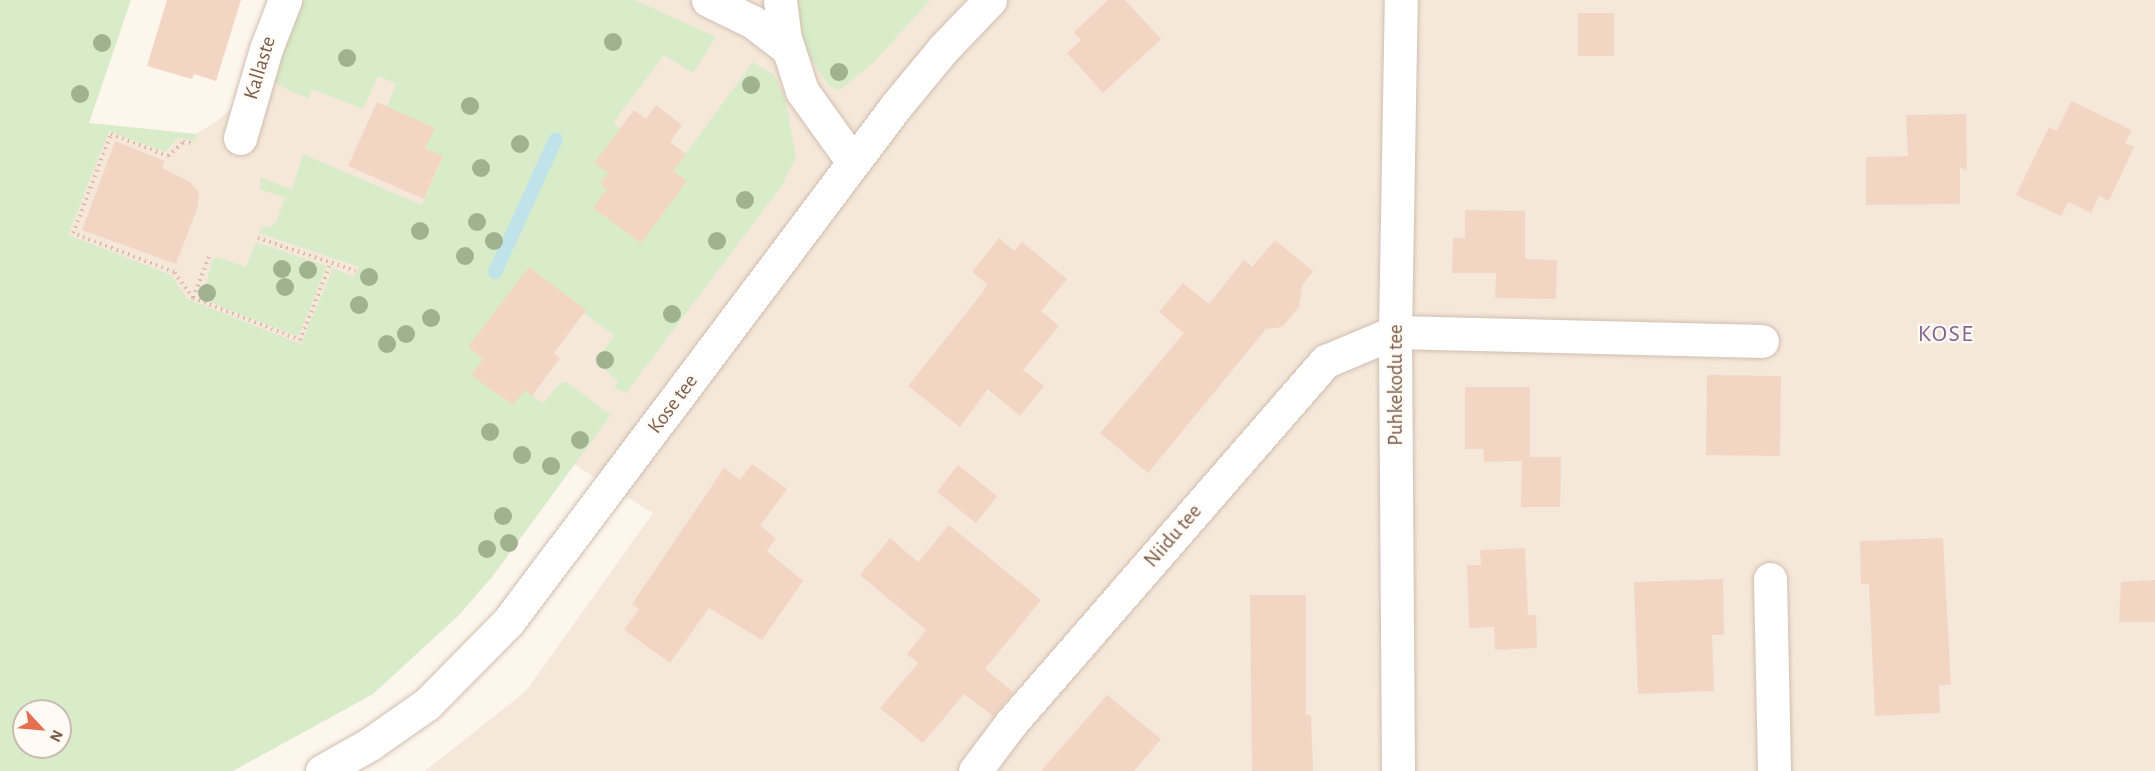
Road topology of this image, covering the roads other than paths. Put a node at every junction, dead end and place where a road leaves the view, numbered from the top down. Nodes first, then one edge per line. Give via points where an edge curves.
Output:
1 (285, 0) edge
2 (708, 0) edge
3 (780, 0) edge
4 (990, 0) edge
5 (1401, 0) edge
6 (787, 48) junction
7 (240, 138) dead end
8 (853, 162) junction
9 (1395, 332) junction
10 (1762, 341) dead end
11 (1770, 579) dead end
12 (322, 771) edge
13 (975, 771) edge
14 (1398, 771) edge
15 (1774, 771) edge

1 - 7 street, Kallaste
2 - 6 street via 753,22
3 - 6 street
4 - 8 street, Kose tee via 930,64
5 - 9 street, Puhkekodu tee
6 - 8 street via 813,110
8 - 12 street, Kose tee via 508,622 427,704 370,744
9 - 10 street
9 - 13 street, Niidu tee via 1326,361 1011,723
9 - 14 street, Puhkekodu tee
11 - 15 street

